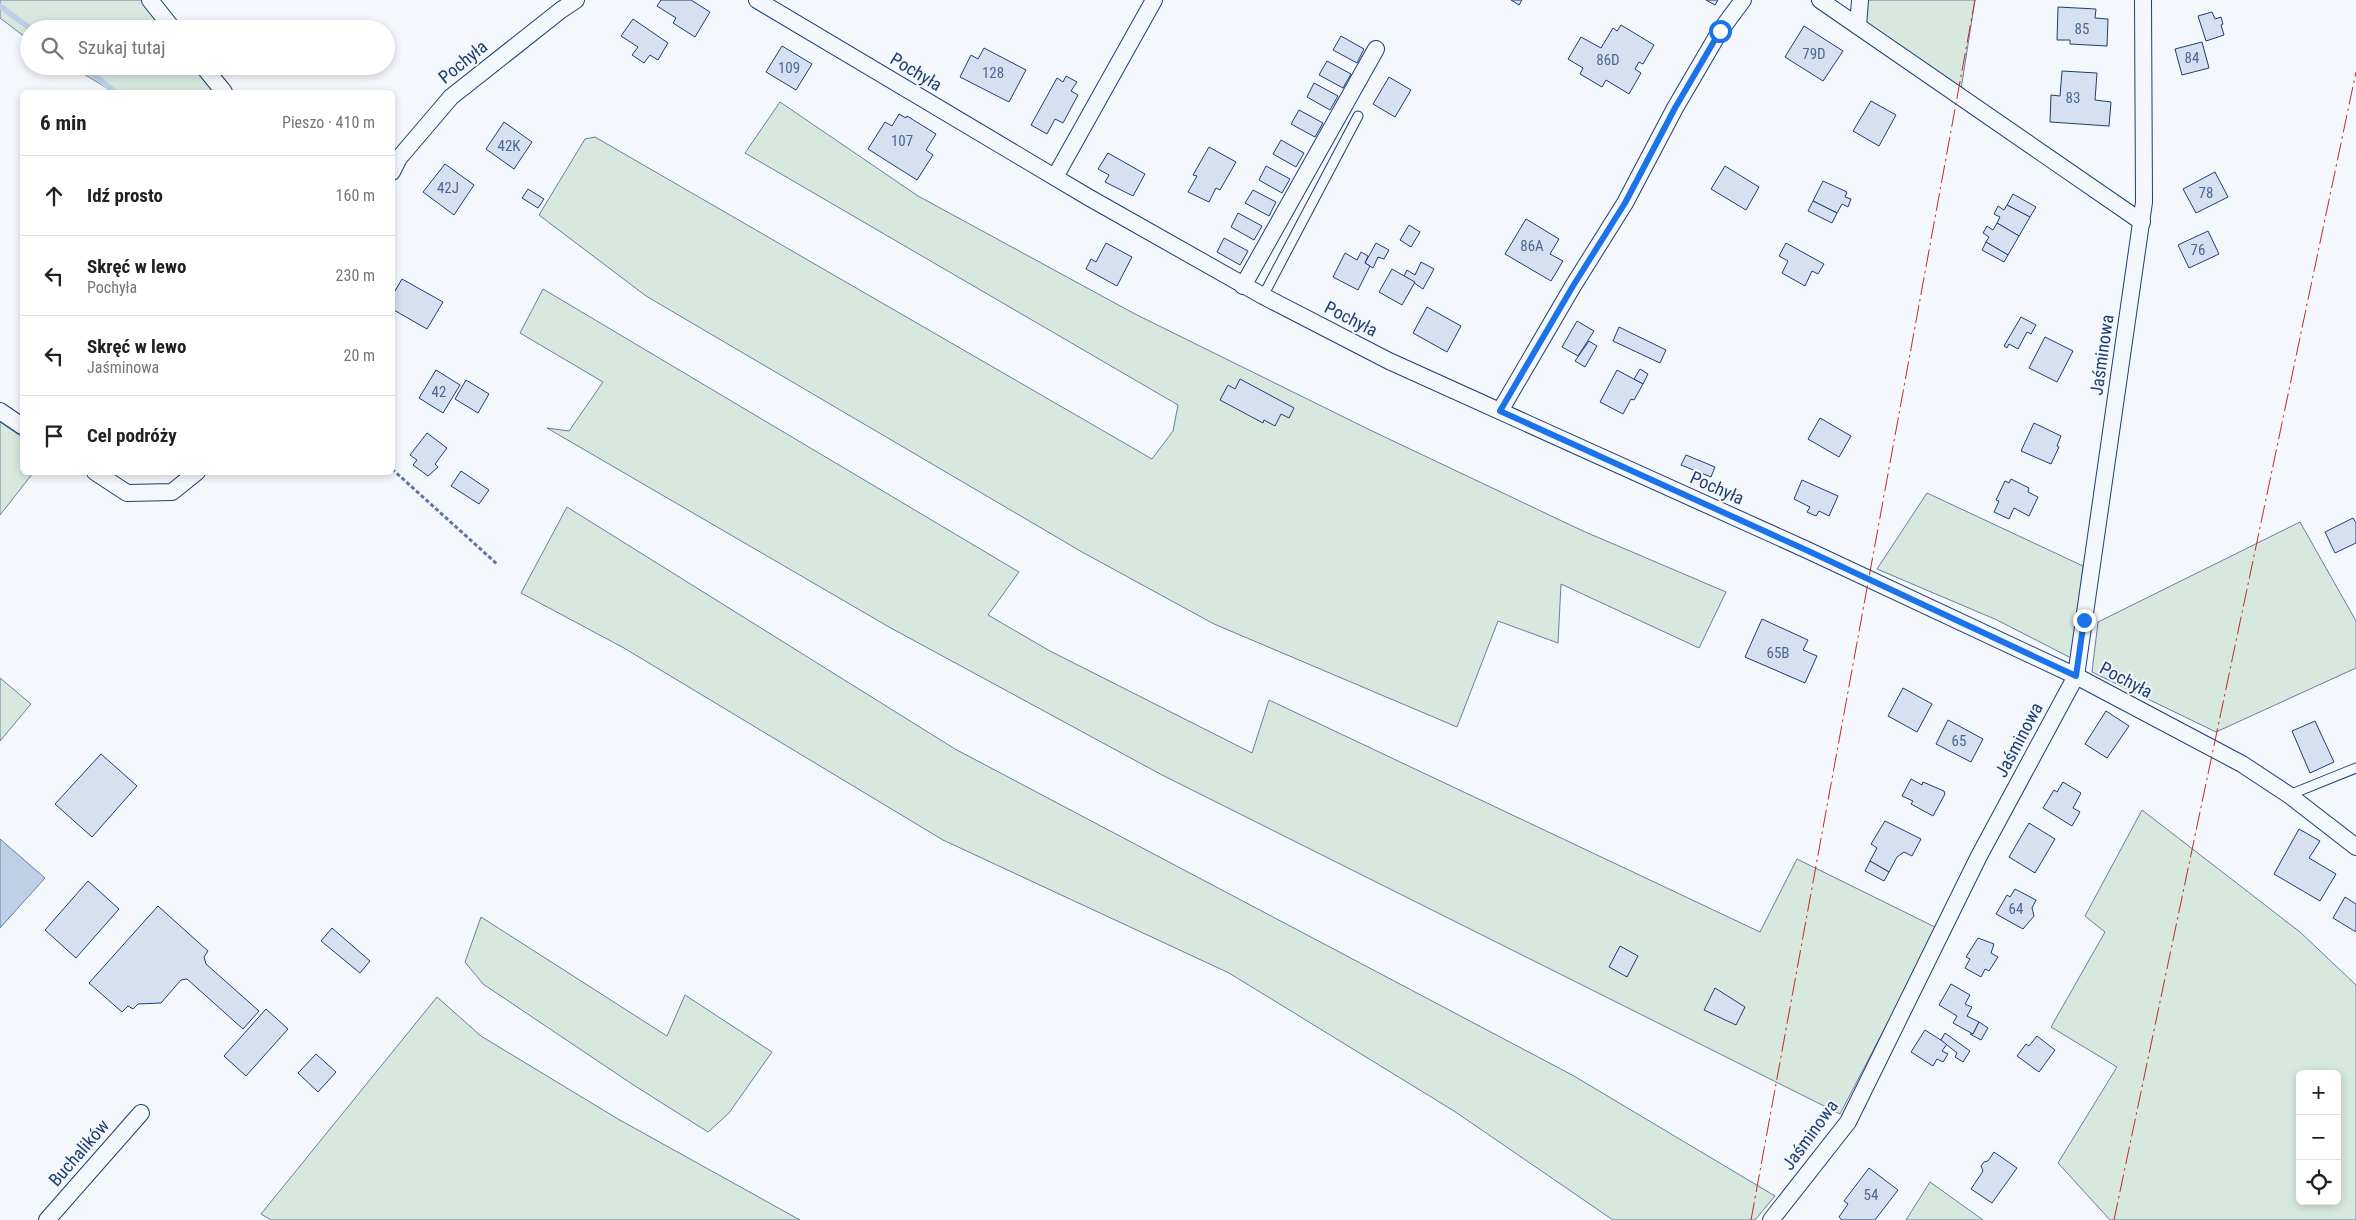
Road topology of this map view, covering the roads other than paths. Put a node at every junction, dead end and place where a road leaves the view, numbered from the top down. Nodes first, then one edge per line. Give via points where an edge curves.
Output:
1 (150, 0) edge
2 (576, 0) edge
3 (757, 0) edge
4 (1154, 0) edge
5 (1743, 0) edge
6 (1820, 0) edge
7 (1860, 0) edge
8 (2143, 0) edge
9 (166, 20) edge
10 (1858, 26) junction
11 (1376, 49) dead end
12 (210, 75) edge
13 (222, 90) edge
14 (1358, 116) dead end
15 (395, 166) edge
16 (1055, 177) junction
17 (2142, 222) junction
18 (1243, 286) junction
19 (1263, 296) junction
20 (0, 411) edge
21 (1500, 411) junction
22 (20, 425) edge
23 (100, 475) edge
24 (193, 475) edge
25 (2076, 676) junction
26 (2356, 768) edge
27 (2289, 795) junction
28 (2355, 845) edge
29 (141, 1113) dead end
30 (47, 1220) edge
31 (1771, 1220) edge

1 - 9 street
2 - 15 street, Pochyła via 451,97
3 - 16 street, Pochyła
4 - 16 street
5 - 21 street via 1720,31 1625,203
6 - 10 street
7 - 10 street
8 - 17 street, Jaśminowa
10 - 17 street
11 - 18 street
12 - 13 street
14 - 19 lane
16 - 18 street, Pochyła
17 - 25 street, Jaśminowa
18 - 19 street, Pochyła
19 - 21 street, Pochyła via 1389,361
20 - 22 street
21 - 25 street, Pochyła
23 - 24 street via 126,492 172,492
25 - 27 street, Pochyła via 2242,764
25 - 31 street, Jaśminowa via 1979,856 1848,1122
26 - 27 lane
27 - 28 street, Pochyła
29 - 30 street, Buchalików

